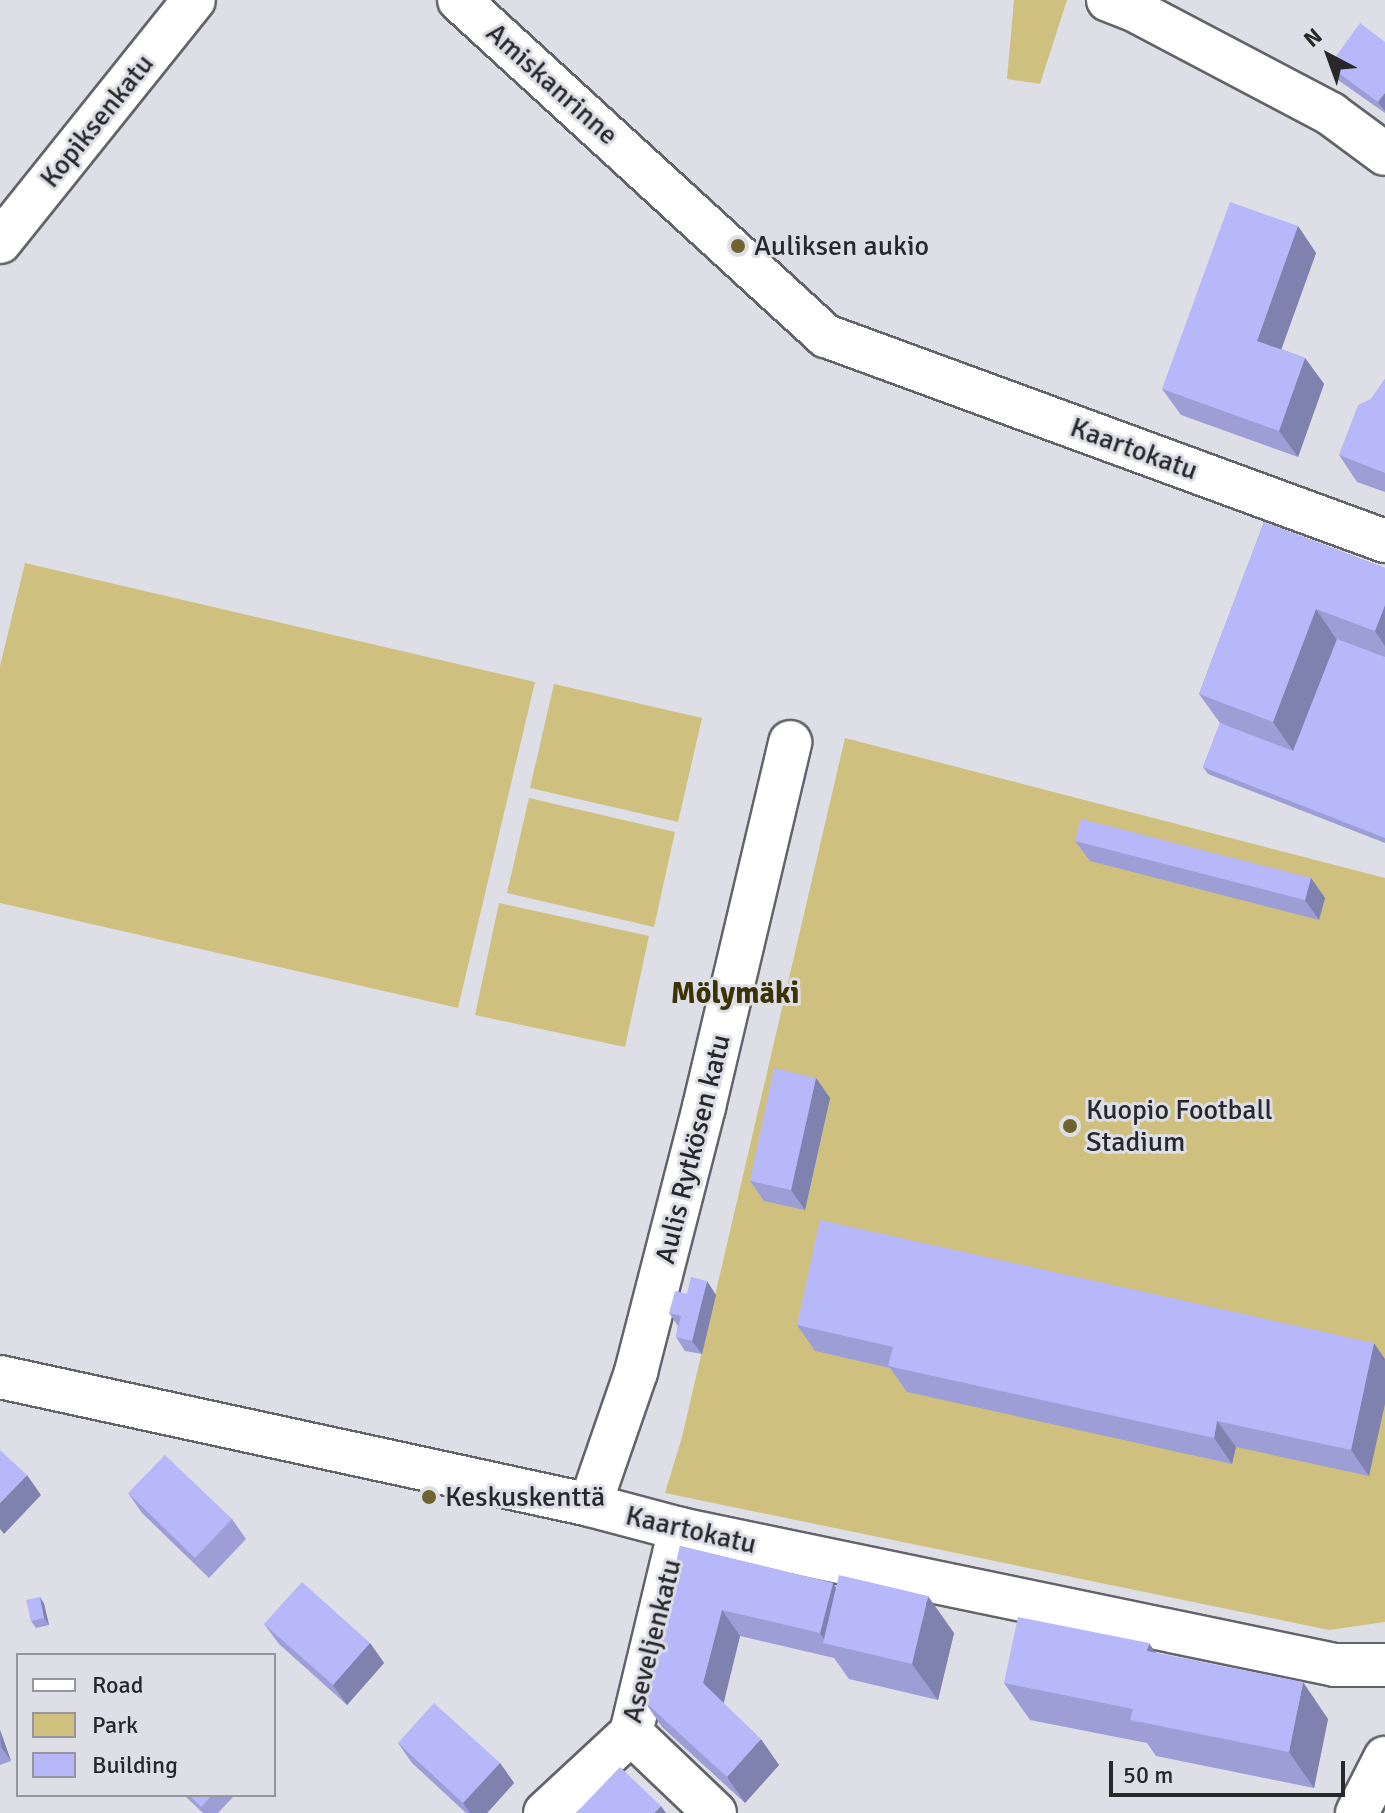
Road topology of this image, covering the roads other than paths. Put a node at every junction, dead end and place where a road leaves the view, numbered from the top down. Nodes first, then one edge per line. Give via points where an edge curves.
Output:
1 (194, 0) edge
2 (459, 0) edge
3 (1108, 0) edge
4 (1385, 154) edge
5 (0, 242) edge
6 (883, 359) joint
7 (1385, 541) edge
8 (790, 742) dead end
9 (0, 1377) edge
10 (590, 1505) junction
11 (680, 1529) junction
12 (1385, 1665) edge
13 (631, 1733) junction
14 (1385, 1758) edge
15 (545, 1813) edge
16 (715, 1813) edge
17 (1357, 1813) edge

1 - 5 street, Kopiksenkatu
2 - 6 street, Amiskanrinne via 826,336
3 - 4 street via 1331,114
6 - 7 street, Kaartokatu
8 - 10 street, Aulis Rytkösen katu via 636,1372
9 - 10 street, Kaartokatu
10 - 11 street, Kaartokatu
11 - 12 street, Kaartokatu via 1335,1665
11 - 13 street, Aseveljenkatu
13 - 15 street, Aseveljenkatu
13 - 16 street
14 - 17 street

